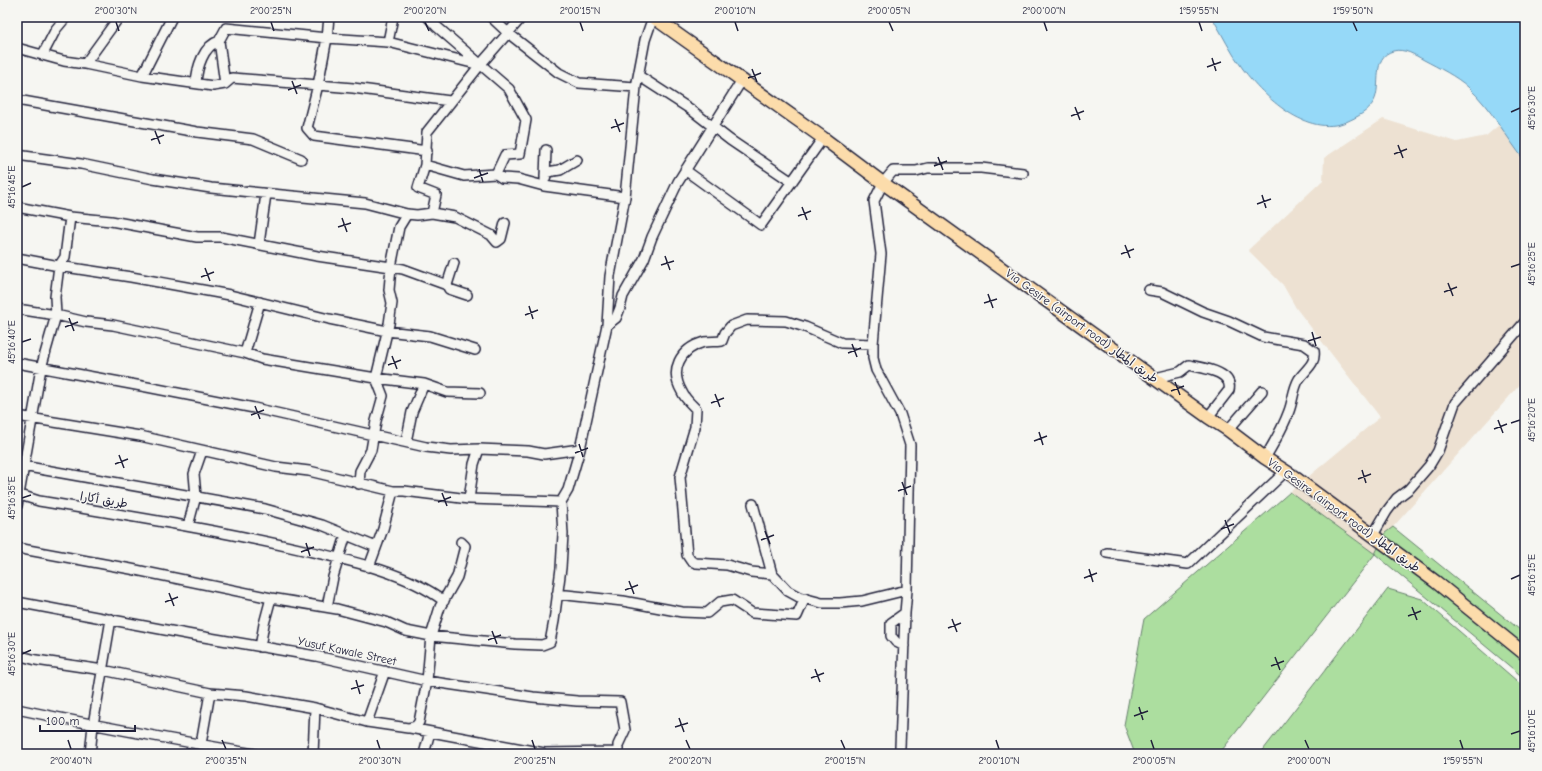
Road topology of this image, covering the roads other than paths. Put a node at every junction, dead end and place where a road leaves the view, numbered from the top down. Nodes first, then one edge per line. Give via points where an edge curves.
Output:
1 (66, 17) edge
2 (119, 17) edge
3 (172, 17) edge
4 (329, 17) edge
5 (393, 17) edge
6 (428, 17) edge
7 (491, 17) edge
8 (522, 17) edge
9 (653, 17) edge
10 (508, 33) junction
11 (327, 38) junction
12 (219, 41) junction
13 (388, 42) junction
14 (17, 48) edge
15 (43, 54) junction
16 (85, 64) junction
17 (480, 65) junction
18 (142, 76) junction
19 (638, 76) junction
20 (742, 80) junction
21 (196, 83) junction
22 (225, 84) junction
23 (318, 85) junction
24 (636, 86) junction
25 (17, 100) edge
26 (450, 101) junction
27 (712, 126) junction
28 (823, 138) junction
29 (546, 150) dead end
30 (426, 151) junction
31 (17, 155) edge
32 (301, 159) dead end
33 (577, 160) dead end
34 (425, 165) junction
35 (686, 170) junction
36 (1022, 173) dead end
37 (496, 174) junction
38 (545, 182) junction
39 (792, 182) junction
40 (882, 183) junction
41 (266, 194) junction
42 (624, 197) junction
43 (17, 208) edge
44 (432, 213) junction
45 (407, 214) junction
46 (70, 217) junction
47 (505, 223) dead end
48 (259, 244) junction
49 (17, 258) edge
50 (454, 263) dead end
51 (59, 266) junction
52 (391, 267) junction
53 (447, 285) junction
54 (1149, 290) dead end
55 (467, 295) dead end
56 (260, 302) junction
57 (17, 309) edge
58 (56, 316) junction
59 (1525, 322) edge
60 (607, 325) junction
61 (387, 331) junction
62 (873, 344) junction
63 (475, 350) dead end
64 (245, 353) junction
65 (17, 363) edge
66 (41, 368) junction
67 (376, 378) junction
68 (1155, 378) junction
69 (424, 384) junction
70 (1262, 391) dead end
71 (480, 393) dead end
72 (17, 416) edge
73 (1208, 417) junction
74 (33, 418) junction
75 (1228, 430) junction
76 (373, 435) junction
77 (406, 442) junction
78 (479, 449) junction
79 (580, 449) junction
80 (202, 451) junction
81 (1265, 458) junction
82 (20, 466) edge
83 (1286, 471) junction
84 (359, 484) junction
85 (393, 491) junction
86 (18, 495) edge
87 (196, 496) junction
88 (469, 499) junction
89 (562, 502) junction
90 (753, 504) dead end
91 (17, 506) edge
92 (188, 526) junction
93 (346, 535) junction
94 (1373, 535) junction
95 (461, 542) dead end
96 (376, 546) junction
97 (17, 548) edge
98 (1107, 553) dead end
99 (339, 558) junction
100 (369, 567) junction
101 (772, 574) junction
102 (907, 590) junction
103 (557, 594) junction
104 (270, 598) junction
105 (805, 598) junction
106 (444, 601) junction
107 (17, 602) edge
108 (326, 607) junction
109 (905, 613) junction
110 (111, 619) junction
111 (431, 636) junction
112 (904, 646) junction
113 (260, 647) junction
114 (1525, 654) edge
115 (17, 655) edge
116 (103, 670) junction
117 (385, 671) junction
118 (427, 681) junction
119 (210, 693) junction
120 (315, 708) junction
121 (17, 709) edge
122 (367, 722) junction
123 (93, 726) junction
124 (408, 728) junction
125 (430, 732) junction
126 (900, 747) dead end
127 (207, 748) edge
128 (618, 753) edge
129 (90, 754) edge
130 (254, 754) edge
131 (313, 754) edge
132 (424, 754) edge

1 - 15 street via 56,29
2 - 16 street
3 - 18 street
4 - 11 street
5 - 13 street
6 - 17 street
7 - 10 street
8 - 10 street
9 - 19 street via 645,40
9 - 20 main road, Via Gesire (airport road) طريق المطار
10 - 17 street
10 - 24 street via 559,73 578,83
11 - 12 street via 226,28
11 - 13 street
11 - 23 street
12 - 21 street via 212,43 205,52 197,72
12 - 22 street
13 - 17 street
14 - 15 street
15 - 16 street
16 - 18 street
17 - 26 street
17 - 37 street via 509,89 526,120 520,154 505,155
18 - 21 street
19 - 24 street
19 - 27 street via 690,108
20 - 27 street
20 - 28 main road, Via Gesire (airport road) طريق المطار
21 - 22 street via 213,86
22 - 23 street via 232,78
23 - 26 street
23 - 30 street via 307,128 314,136
24 - 42 street
25 - 32 street via 197,132 253,139
26 - 30 street via 426,132
27 - 35 street
27 - 39 street
28 - 39 street
28 - 40 main road, Via Gesire (airport road) طريق المطار
29 - 38 street
30 - 34 street
31 - 41 street via 82,164 153,179
33 - 38 street via 560,170 547,172
34 - 37 street via 464,176
34 - 44 street via 418,188 436,195
35 - 39 street via 761,225
35 - 60 street via 655,230 644,259 622,296 616,318
36 - 40 street via 980,168 928,168 893,171
37 - 38 street via 502,178
38 - 42 street
40 - 62 street via 874,200 881,254
40 - 68 main road, Via Gesire (airport road) طريق المطار
41 - 45 street via 365,203
41 - 48 street
42 - 60 street via 610,276
43 - 46 street
44 - 45 street
44 - 47 street via 455,218 491,235 497,242 501,239
45 - 52 street via 399,227
46 - 48 street
46 - 51 street via 65,257
48 - 52 street
49 - 51 street
50 - 53 street
51 - 56 street
51 - 58 street via 55,297
52 - 53 street
52 - 61 street via 389,290 392,303
53 - 55 street via 449,289
54 - 81 street via 1162,292 1263,337 1304,344 1314,351 1315,358 1299,380 1286,418
56 - 61 street via 329,320
56 - 64 street
57 - 58 street
58 - 64 street via 113,325
58 - 66 street
59 - 94 street via 1455,403 1438,451 1409,489 1397,498
60 - 79 street
61 - 63 street via 430,336
61 - 67 street
62 - 101 street via 842,343 786,321 747,320 731,326 722,341 704,342 688,350 679,359 676,379 681,392 696,409 695,427 680,476 688,555 691,561 696,563 727,565 751,572
62 - 102 street via 876,370 900,414 910,445
64 - 67 street via 262,359
65 - 66 street
66 - 74 street
66 - 76 street via 254,408
67 - 69 street
67 - 76 street via 383,396
68 - 73 main road, Via Gesire (airport road) طريق المطار
68 - 73 street via 1180,372 1189,365 1224,375 1230,385 1229,390
69 - 71 street via 447,392
69 - 77 street via 412,412
70 - 75 street
72 - 74 street
73 - 75 main road, Via Gesire (airport road) طريق المطار
74 - 80 street via 140,436
74 - 82 street
75 - 81 main road, Via Gesire (airport road) طريق المطار
76 - 77 street
76 - 84 street via 370,450 360,470
77 - 78 street via 451,450
78 - 79 street via 544,454
78 - 88 street
79 - 89 street
80 - 84 street via 308,471
80 - 87 street via 194,474
81 - 83 main road, Via Gesire (airport road) طريق المطار
82 - 86 street
82 - 87 street
83 - 94 main road, Via Gesire (airport road) طريق المطار
83 - 98 street via 1188,564
84 - 85 street
85 - 88 street
85 - 96 street
86 - 91 street
86 - 92 street, طريق أكارا via 39,501
87 - 92 street
87 - 93 street via 293,516
88 - 89 street
89 - 103 street via 563,534
90 - 101 street
92 - 99 street, طريق أكارا
93 - 96 street
93 - 99 street
94 - 114 main road, Via Gesire (airport road) طريق المطار
95 - 106 street via 465,546 457,577
96 - 100 street
97 - 104 street via 139,570
99 - 100 street, طريق أكارا
99 - 108 street
100 - 106 street, طريق أكارا via 406,579
101 - 105 street via 788,591
102 - 105 street via 862,602 822,603
102 - 109 street
103 - 105 street via 623,601 682,612 707,613 720,602 732,600 752,613 797,616
103 - 111 street via 550,642 547,644 515,644
104 - 108 street
104 - 113 street
106 - 111 street
107 - 110 street, Yusuf Kawale Street
108 - 111 street
109 - 112 street
109 - 112 street via 891,623 890,636
110 - 113 street, Yusuf Kawale Street
110 - 116 street
111 - 118 street
112 - 126 street
113 - 117 street, Yusuf Kawale Street
115 - 116 street
116 - 119 street
116 - 123 street
117 - 118 street, Yusuf Kawale Street
117 - 122 street
118 - 124 street via 419,722 416,726
118 - 128 street, Yusuf Kawale Street via 533,697 620,702 625,730 618,745
119 - 120 street via 246,696
119 - 127 street
120 - 122 street
120 - 131 street
121 - 123 street
122 - 124 street
123 - 127 street
123 - 129 street
124 - 125 street
125 - 128 street via 544,752
125 - 132 street
127 - 130 street

